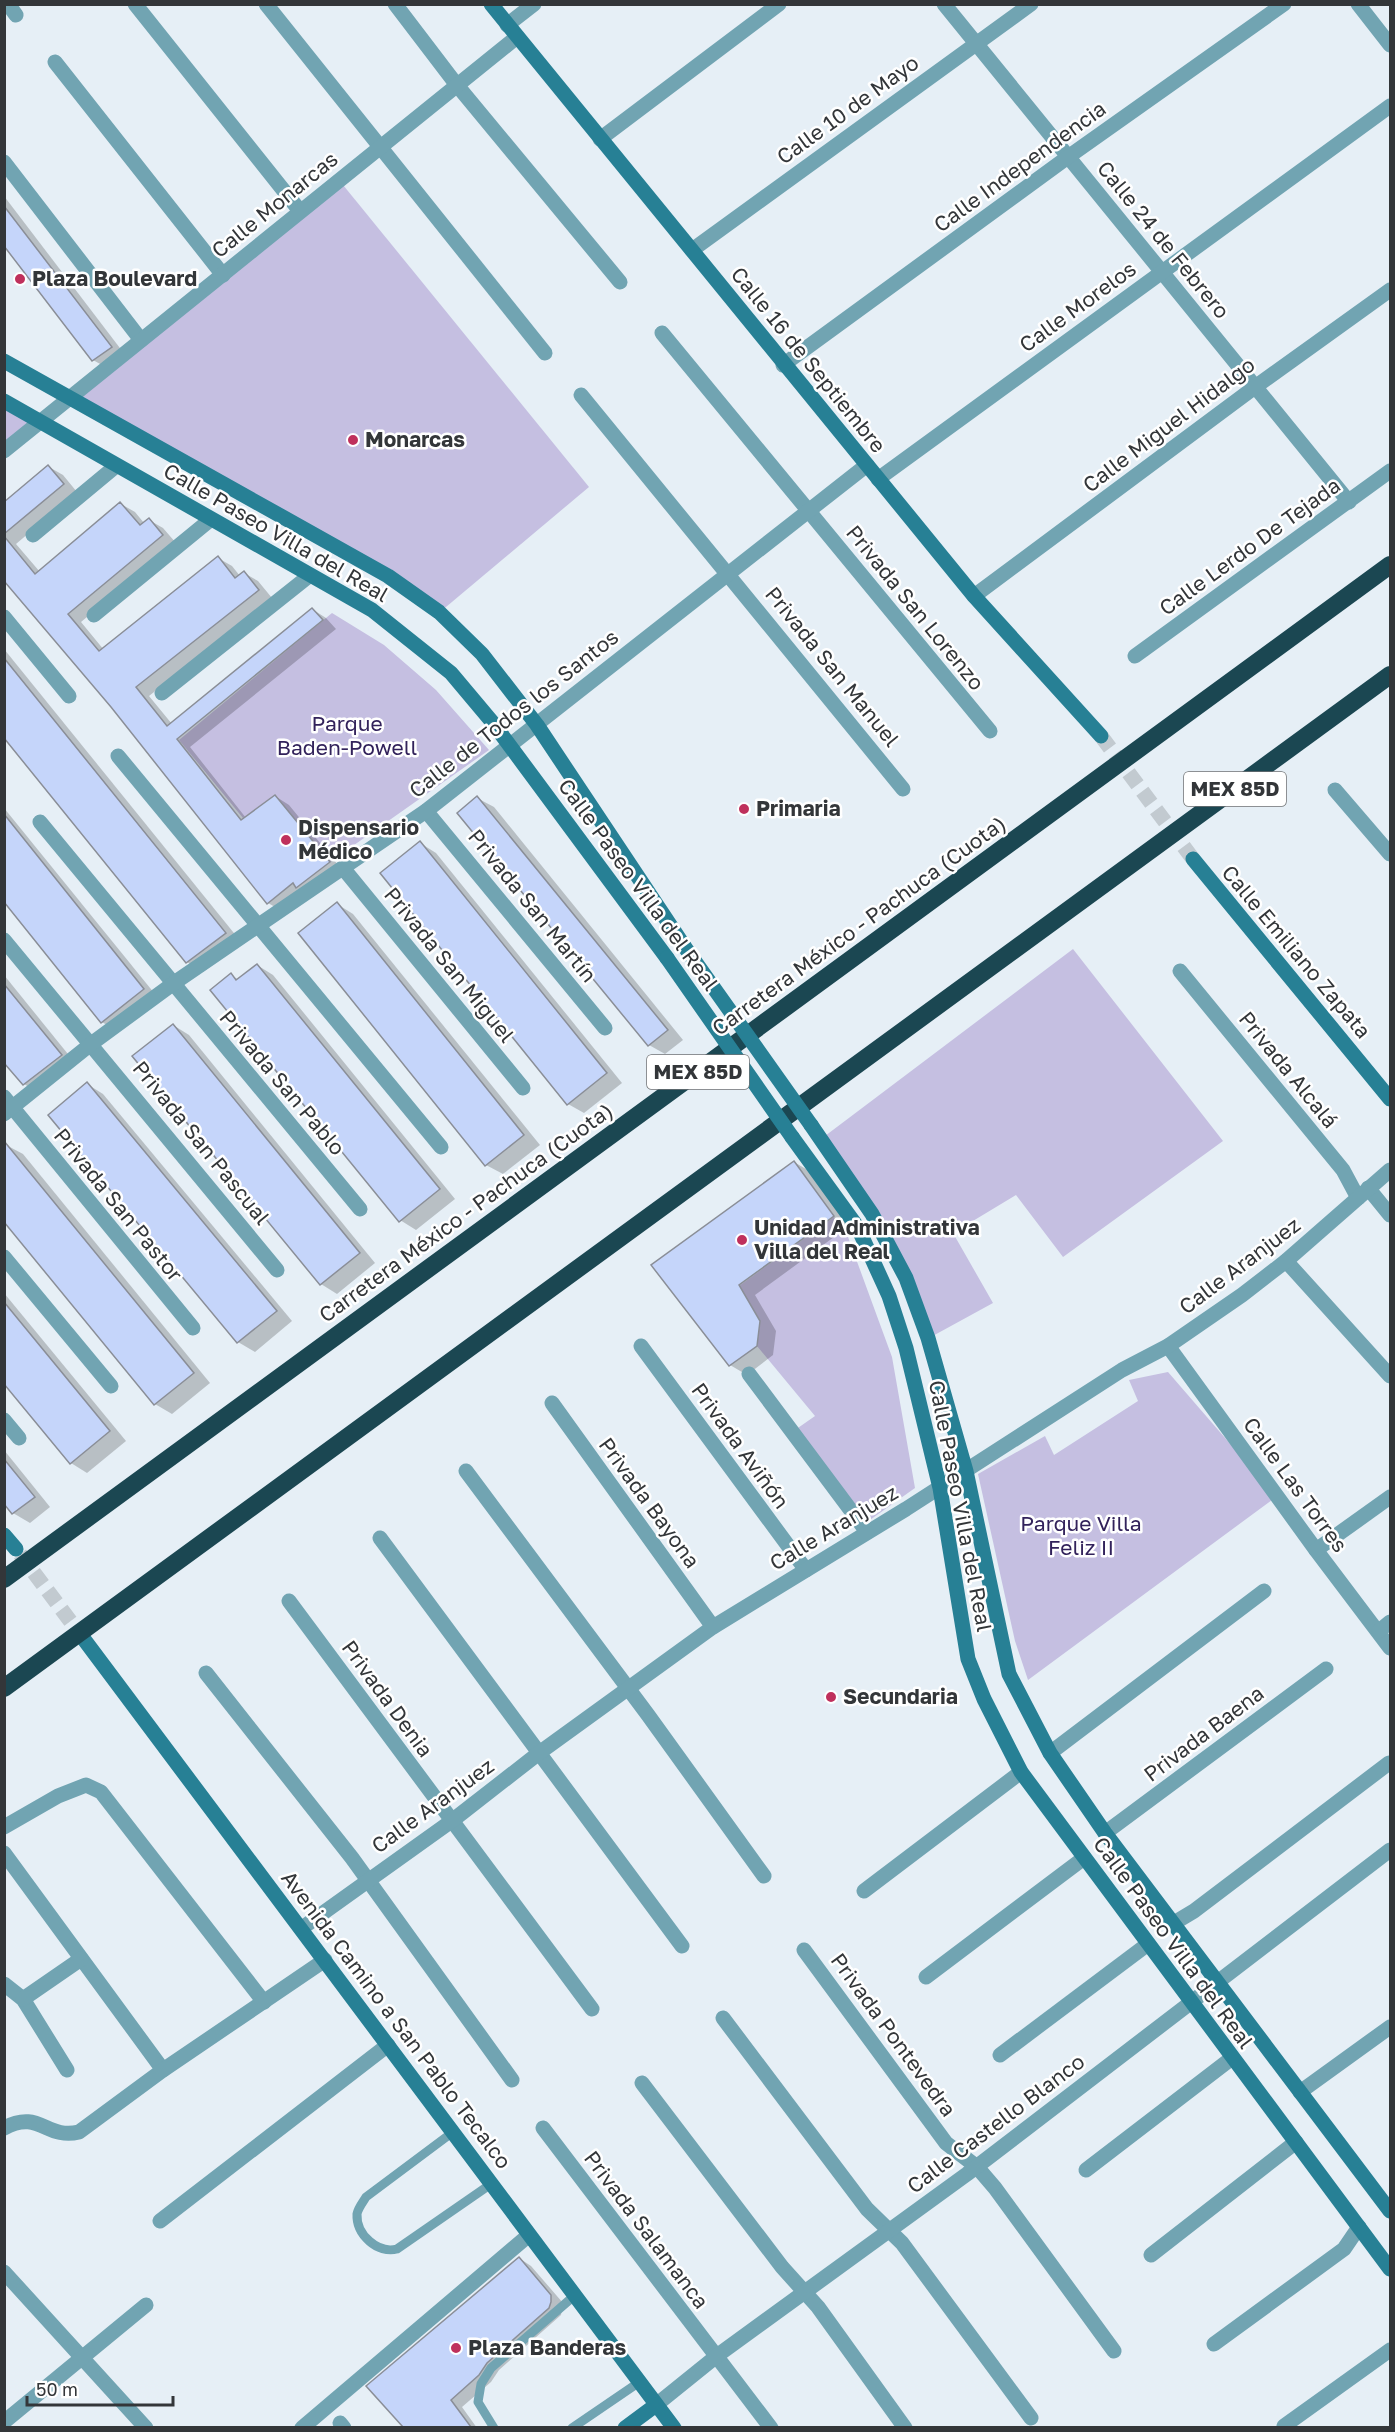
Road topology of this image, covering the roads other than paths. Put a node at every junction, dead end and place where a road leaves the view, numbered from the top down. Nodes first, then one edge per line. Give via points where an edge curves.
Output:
1 (135, 4) edge
2 (266, 4) edge
3 (395, 4) edge
4 (491, 4) edge
5 (534, 4) edge
6 (779, 4) edge
7 (944, 4) edge
8 (1031, 4) edge
9 (1284, 4) edge
10 (1358, 4) edge
11 (512, 31) junction
12 (975, 43) junction
13 (1390, 45) edge
14 (56, 62) dead end
15 (456, 84) junction
16 (1390, 106) edge
17 (600, 139) junction
18 (379, 146) junction
19 (1068, 157) junction
20 (4, 162) edge
21 (300, 211) junction
22 (692, 250) junction
23 (1162, 272) junction
24 (223, 275) junction
25 (620, 282) dead end
26 (1390, 290) edge
27 (662, 333) dead end
28 (141, 340) junction
29 (545, 353) dead end
30 (4, 361) edge
31 (783, 365) junction
32 (1255, 387) junction
33 (581, 395) dead end
34 (68, 397) junction
35 (4, 401) edge
36 (39, 421) junction
37 (4, 451) edge
38 (867, 465) junction
39 (116, 466) junction
40 (1390, 471) edge
41 (878, 479) junction
42 (1348, 502) junction
43 (808, 511) junction
44 (210, 520) junction
45 (33, 535) dead end
46 (1390, 565) edge
47 (726, 573) junction
48 (309, 576) junction
49 (975, 596) junction
50 (94, 615) dead end
51 (4, 617) edge
52 (1135, 656) dead end
53 (1390, 675) edge
54 (162, 693) dead end
55 (69, 696) dead end
56 (537, 725) junction
57 (990, 731) dead end
58 (1101, 736) tunnel mouth
59 (509, 747) junction
60 (118, 756) dead end
61 (903, 789) dead end
62 (1335, 790) dead end
63 (426, 811) junction
64 (40, 822) dead end
65 (1390, 854) edge
66 (1193, 859) tunnel mouth
67 (343, 868) junction
68 (259, 926) junction
69 (4, 940) edge
70 (1180, 971) dead end
71 (174, 983) junction
72 (605, 1028) dead end
73 (91, 1044) junction
74 (523, 1088) dead end
75 (1390, 1099) edge
76 (7, 1106) edge
77 (441, 1148) dead end
78 (1390, 1170) edge
79 (1363, 1193) junction
80 (360, 1209) dead end
81 (1390, 1215) edge
82 (4, 1257) edge
83 (1286, 1260) junction
84 (277, 1270) dead end
85 (193, 1328) dead end
86 (641, 1346) dead end
87 (1168, 1346) junction
88 (749, 1374) dead end
89 (1390, 1377) edge
90 (111, 1386) dead end
91 (552, 1403) dead end
92 (4, 1420) edge
93 (19, 1438) dead end
94 (466, 1471) dead end
95 (966, 1471) junction
96 (940, 1488) junction
97 (1390, 1497) edge
98 (867, 1532) junction
99 (4, 1535) edge
100 (380, 1538) dead end
101 (16, 1550) tunnel mouth
102 (1316, 1550) junction
103 (806, 1570) junction
104 (4, 1579) edge
105 (1264, 1591) dead end
106 (290, 1601) dead end
107 (713, 1627) junction
108 (1384, 1627) edge
109 (83, 1638) tunnel mouth
110 (1390, 1648) edge
111 (1326, 1669) dead end
112 (206, 1673) dead end
113 (4, 1688) edge
114 (627, 1688) junction
115 (539, 1753) junction
116 (1050, 1753) junction
117 (1389, 1763) dead end
118 (1021, 1772) junction
119 (453, 1820) junction
120 (4, 1827) edge
121 (1105, 1833) junction
122 (1390, 1850) edge
123 (4, 1853) edge
124 (1084, 1858) junction
125 (764, 1876) dead end
126 (367, 1880) junction
127 (864, 1892) dead end
128 (1174, 1923) junction
129 (302, 1928) junction
130 (1148, 1944) junction
131 (682, 1946) dead end
132 (804, 1950) dead end
133 (81, 1959) junction
134 (326, 1960) junction
135 (926, 1977) dead end
136 (1217, 1982) junction
137 (4, 1984) edge
138 (23, 1999) junction
139 (264, 2001) junction
140 (1191, 2002) junction
141 (592, 2009) dead end
142 (723, 2018) dead end
143 (1390, 2027) edge
144 (388, 2045) junction
145 (1000, 2055) dead end
146 (1232, 2058) junction
147 (67, 2070) dead end
148 (163, 2070) junction
149 (512, 2080) dead end
150 (642, 2083) dead end
151 (1300, 2092) junction
152 (4, 2128) edge
153 (543, 2128) dead end
154 (453, 2132) junction
155 (1296, 2142) junction
156 (977, 2167) junction
157 (1086, 2170) dead end
158 (491, 2184) junction
159 (1388, 2204) edge
160 (160, 2221) dead end
161 (1359, 2227) junction
162 (890, 2232) junction
163 (529, 2235) junction
164 (1151, 2254) dead end
165 (1390, 2269) edge
166 (4, 2272) edge
167 (806, 2293) junction
168 (574, 2296) junction
169 (146, 2305) dead end
170 (1214, 2344) dead end
171 (1390, 2350) edge
172 (1114, 2351) dead end
173 (718, 2355) junction
174 (84, 2359) junction
175 (638, 2383) junction
176 (656, 2405) junction
177 (1031, 2418) dead end
178 (4, 2422) edge
179 (1284, 2426) edge
180 (146, 2427) edge
181 (302, 2427) edge
182 (494, 2427) edge
183 (572, 2427) edge
184 (625, 2427) edge
185 (674, 2427) edge
186 (771, 2427) edge
187 (905, 2427) edge

1 - 21 street
2 - 18 street
3 - 15 street
4 - 11 street, Calle 16 de Septiembre
5 - 11 street, Calle Monarcas
6 - 17 street
7 - 12 street, Calle 24 de Febrero
8 - 12 street, Calle 10 de Mayo
9 - 19 street, Calle Independencia
10 - 13 street
11 - 15 street, Calle Monarcas
11 - 17 street, Calle 16 de Septiembre
12 - 19 street, Calle 24 de Febrero
12 - 22 street, Calle 10 de Mayo
14 - 24 street
15 - 18 street, Calle Monarcas
15 - 25 street
16 - 23 street, Calle Morelos
17 - 22 street, Calle 16 de Septiembre
18 - 21 street, Calle Monarcas
18 - 29 street
19 - 23 street, Calle 24 de Febrero
19 - 31 street, Calle Independencia
20 - 28 street
21 - 24 street, Calle Monarcas
22 - 31 street, Calle 16 de Septiembre
23 - 32 street, Calle 24 de Febrero
23 - 41 street, Calle Morelos
24 - 28 street, Calle Monarcas
26 - 32 street, Calle Miguel Hidalgo
27 - 43 street, Privada San Lorenzo
28 - 34 street, Calle Monarcas
30 - 34 street, Calle Paseo Villa del Real
31 - 38 street, Calle 16 de Septiembre
32 - 42 street, Calle 24 de Febrero
32 - 49 street, Calle Miguel Hidalgo
33 - 47 street, Privada San Manuel
34 - 36 street, Calle Monarcas
34 - 56 street, Calle Paseo Villa del Real via 388,576 440,612 482,654
35 - 36 street, Calle Paseo Villa del Real
36 - 37 street, Calle Monarcas
36 - 39 street, Calle Paseo Villa del Real
38 - 41 street, Calle 16 de Septiembre
38 - 43 street, Calle de Todos los Santos
39 - 44 street, Calle Paseo Villa del Real
39 - 45 street
40 - 42 street, Calle Lerdo De Tejada
41 - 49 street, Calle 16 de Septiembre
42 - 52 street, Calle Lerdo De Tejada
43 - 47 street, Calle de Todos los Santos
43 - 57 street, Privada San Lorenzo
44 - 48 street, Calle Paseo Villa del Real
44 - 50 street
46 - 104 highway, Carretera México - Pachuca (Cuota) / MEX 85D
47 - 56 street, Calle de Todos los Santos
47 - 61 street, Privada San Manuel
48 - 54 street
48 - 59 street, Calle Paseo Villa del Real via 372,610 416,642 451,673
49 - 58 street, Calle 16 de Septiembre
51 - 55 street
53 - 113 highway, MEX 85D
56 - 59 street, Calle de Todos los Santos
56 - 95 street, Calle Paseo Villa del Real, bridge via 684,946 872,1214 906,1278 928,1338
59 - 63 street, Calle de Todos los Santos
59 - 96 street, Calle Paseo Villa del Real, bridge via 668,958 858,1228 889,1296 906,1347
60 - 68 street
62 - 65 street
63 - 67 street, Calle de Todos los Santos
63 - 72 street, Privada San Martín
64 - 71 street, Privada San Pablo
66 - 75 street, Calle Emiliano Zapata
67 - 68 street, Calle de Todos los Santos
67 - 74 street, Privada San Miguel
68 - 71 street, Calle de Todos los Santos
68 - 77 street
69 - 73 street, Privada San Pascual
70 - 79 street, Privada Alcalá
71 - 73 street, Calle de Todos los Santos
71 - 80 street, Privada San Pablo
73 - 76 street, Calle de Todos los Santos
73 - 84 street, Privada San Pascual
76 - 85 street, Privada San Pastor
78 - 79 street, Calle Aranjuez
79 - 81 street, Privada Alcalá
79 - 83 street, Calle Aranjuez
82 - 90 street
83 - 87 street, Calle Aranjuez
83 - 89 street
86 - 103 street, Privada Aviñón
87 - 95 street, Calle Aranjuez via 1122,1370
87 - 102 street, Calle Las Torres
88 - 98 street
91 - 107 street, Privada Bayona
92 - 93 street
94 - 114 street
95 - 96 street, Calle Aranjuez
95 - 116 street, Calle Paseo Villa del Real via 1009,1674
96 - 98 street, Calle Aranjuez
96 - 118 street, Calle Paseo Villa del Real via 968,1659
97 - 102 street
98 - 103 street, Calle Aranjuez
99 - 101 street
100 - 115 street
102 - 108 street, Calle Las Torres
103 - 107 street, Calle Aranjuez
105 - 116 street
106 - 119 street, Privada Denia
107 - 114 street, Calle Aranjuez
108 - 110 street, Calle Las Torres
109 - 129 street, Avenida Camino a San Pablo Tecalco
111 - 121 street, Privada Baena
112 - 126 street
114 - 115 street, Calle Aranjuez
114 - 125 street
115 - 119 street, Calle Aranjuez
115 - 131 street
116 - 121 street, Calle Paseo Villa del Real
117 - 128 street
118 - 124 street, Calle Paseo Villa del Real
118 - 127 street
119 - 126 street, Calle Aranjuez
119 - 141 street, Privada Denia
120 - 139 street via 86,1785 101,1792
121 - 128 street, Calle Paseo Villa del Real
122 - 136 street, Calle Castello Blanco
123 - 133 street
124 - 130 street, Calle Paseo Villa del Real
124 - 135 street
126 - 129 street, Calle Aranjuez
126 - 149 street
128 - 136 street, Calle Paseo Villa del Real
129 - 134 street, Avenida Camino a San Pablo Tecalco
130 - 140 street, Calle Paseo Villa del Real
130 - 145 street
132 - 156 street, Privada Pontevedra via 946,2143
133 - 138 street
133 - 148 street
134 - 139 street
134 - 144 street, Avenida Camino a San Pablo Tecalco
136 - 140 street, Calle Castello Blanco
136 - 151 street, Calle Paseo Villa del Real
137 - 138 street
138 - 147 street
139 - 148 street
140 - 146 street, Calle Paseo Villa del Real
140 - 156 street, Calle Castello Blanco
142 - 162 street via 867,2209
143 - 151 street
144 - 154 street, Avenida Camino a San Pablo Tecalco
144 - 160 street
146 - 155 street, Calle Paseo Villa del Real
146 - 157 street
148 - 152 street via 79,2132 66,2135 23,2120
150 - 167 street
151 - 159 street, Calle Paseo Villa del Real
153 - 173 street, Privada Salamanca
154 - 158 street, Avenida Camino a San Pablo Tecalco
154 - 158 lane via 366,2197 357,2212 359,2227 376,2248 397,2249
155 - 161 street, Calle Paseo Villa del Real
155 - 164 street
156 - 162 street, Calle Castello Blanco
156 - 172 street, Privada Pontevedra
158 - 163 street, Avenida Camino a San Pablo Tecalco
161 - 165 street, Calle Paseo Villa del Real
161 - 170 street via 1344,2249
162 - 167 street, Calle Castello Blanco
162 - 177 street
163 - 168 street, Avenida Camino a San Pablo Tecalco
163 - 181 street
166 - 174 street
167 - 173 street, Calle Castello Blanco
167 - 187 street
168 - 175 street, Avenida Camino a San Pablo Tecalco
168 - 182 lane via 490,2368 481,2384 478,2402
169 - 174 street
171 - 179 street
173 - 176 street, Calle Castello Blanco
173 - 186 street, Privada Salamanca
174 - 178 street
174 - 180 street
175 - 176 street, Avenida Camino a San Pablo Tecalco
175 - 183 lane
176 - 184 street, Calle Castello Blanco
176 - 185 street, Avenida Camino a San Pablo Tecalco

